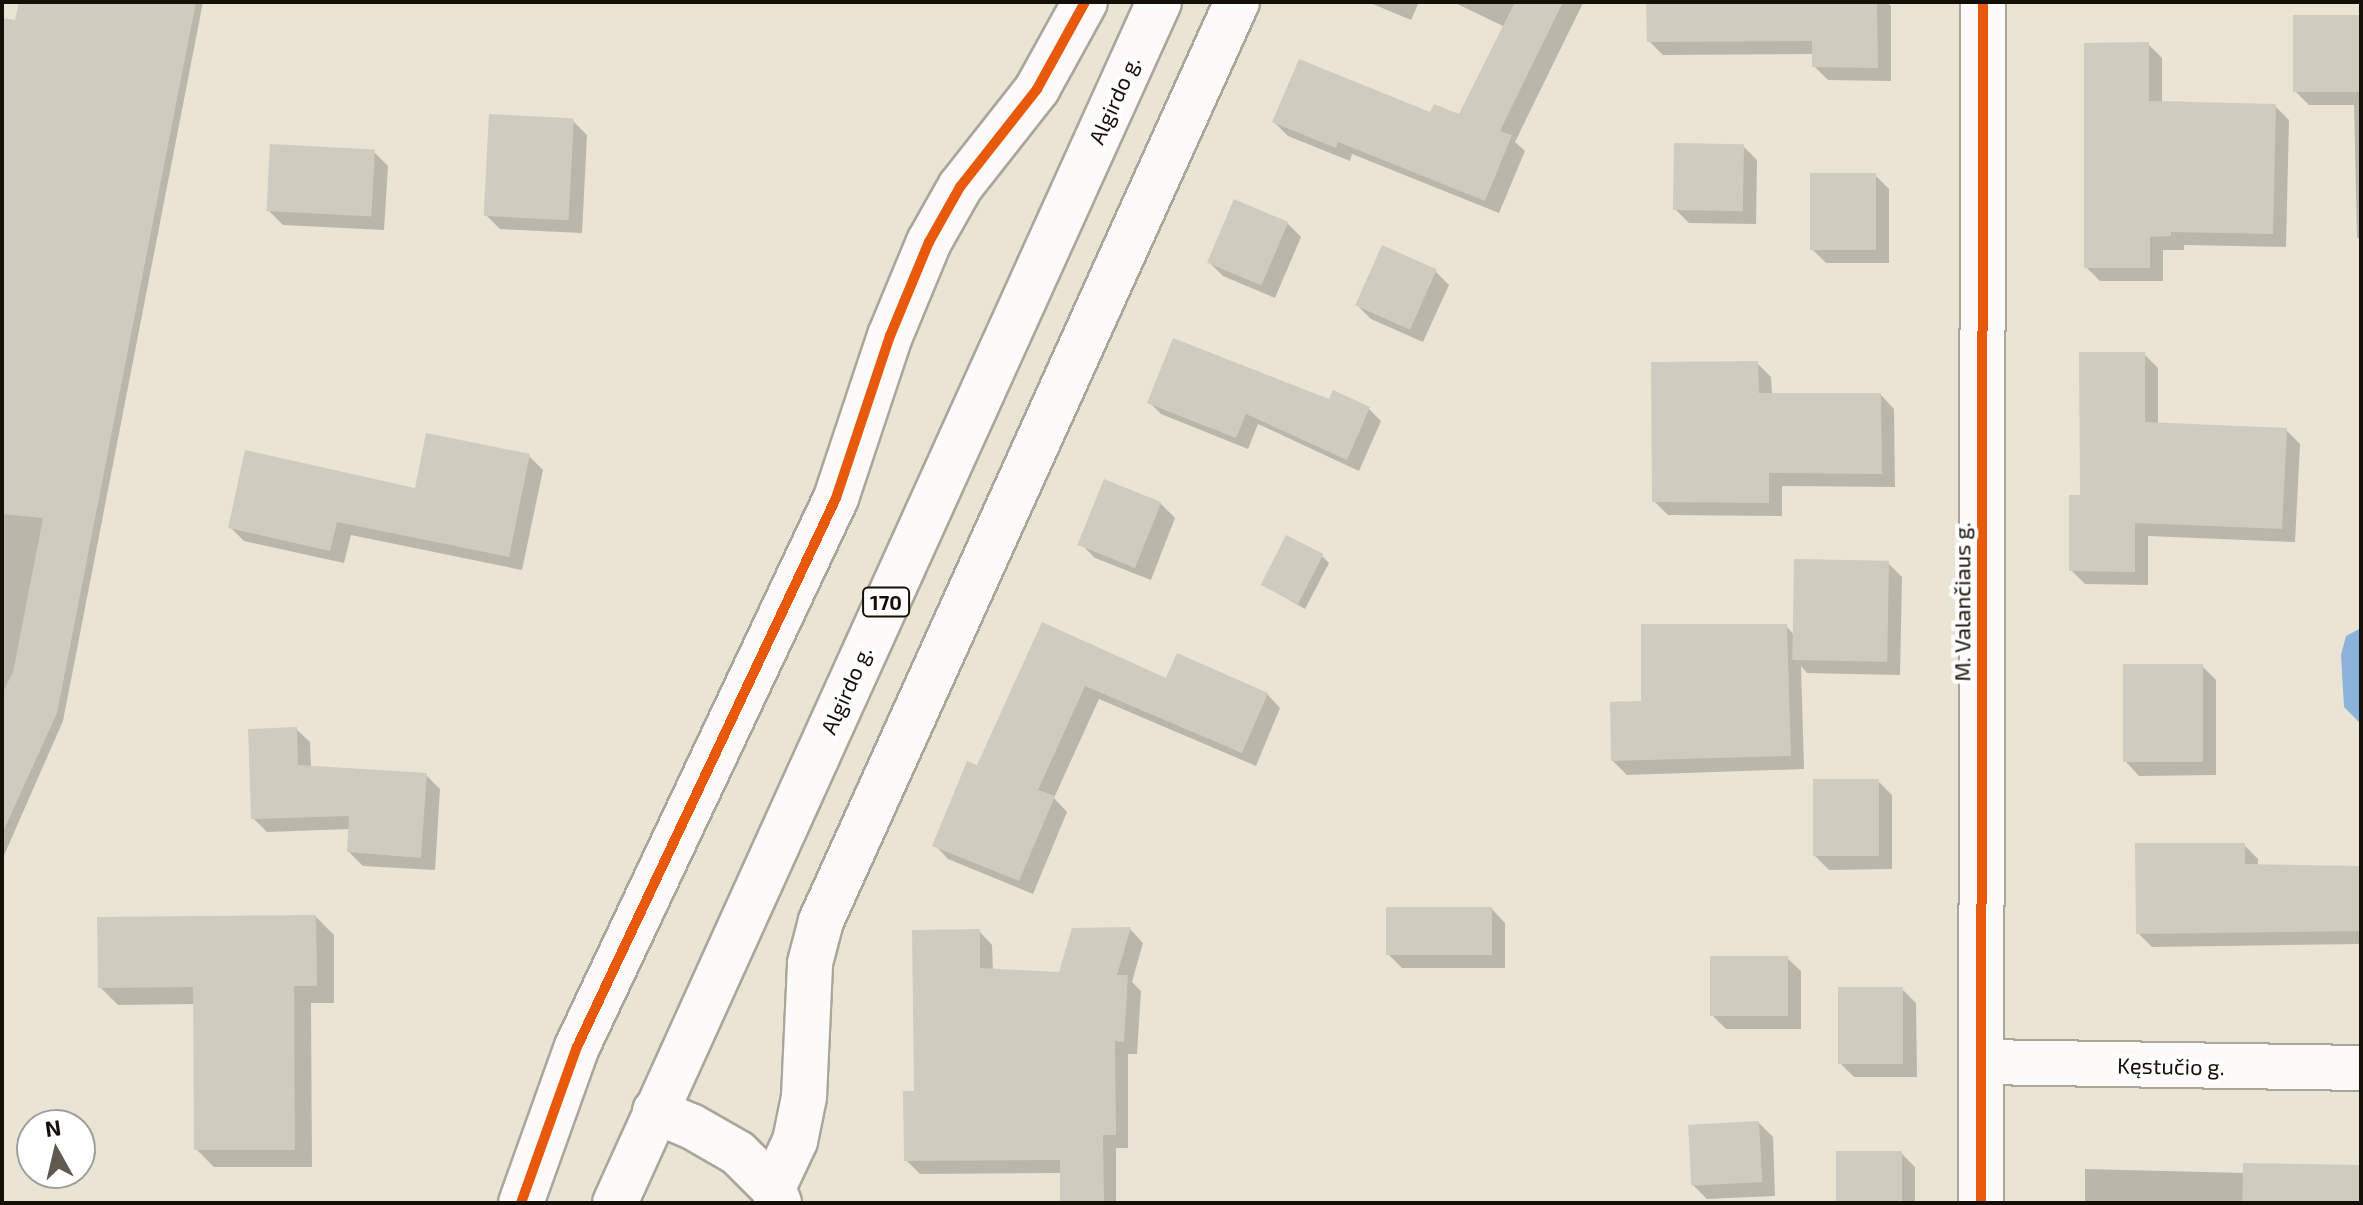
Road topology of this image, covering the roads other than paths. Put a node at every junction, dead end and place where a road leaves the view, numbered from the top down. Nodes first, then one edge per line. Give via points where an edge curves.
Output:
1 (1085, 2) edge
2 (1159, 2) edge
3 (1237, 2) edge
4 (1983, 2) edge
5 (1981, 1062) junction
6 (2361, 1068) edge
7 (655, 1111) junction
8 (776, 1196) edge
9 (521, 1203) edge
10 (615, 1203) edge
11 (1981, 1203) edge

1 - 9 street via 1037,89 960,187 929,242 890,336 836,498 577,1047
2 - 7 street, Algirdo g. / 170
3 - 8 street via 821,921 810,963 804,1097
4 - 5 street, M. Valančiaus g.
5 - 6 street, Kęstučio g.
5 - 11 street, M. Valančiaus g.
7 - 8 street via 738,1153
7 - 10 street, Algirdo g. / 170

